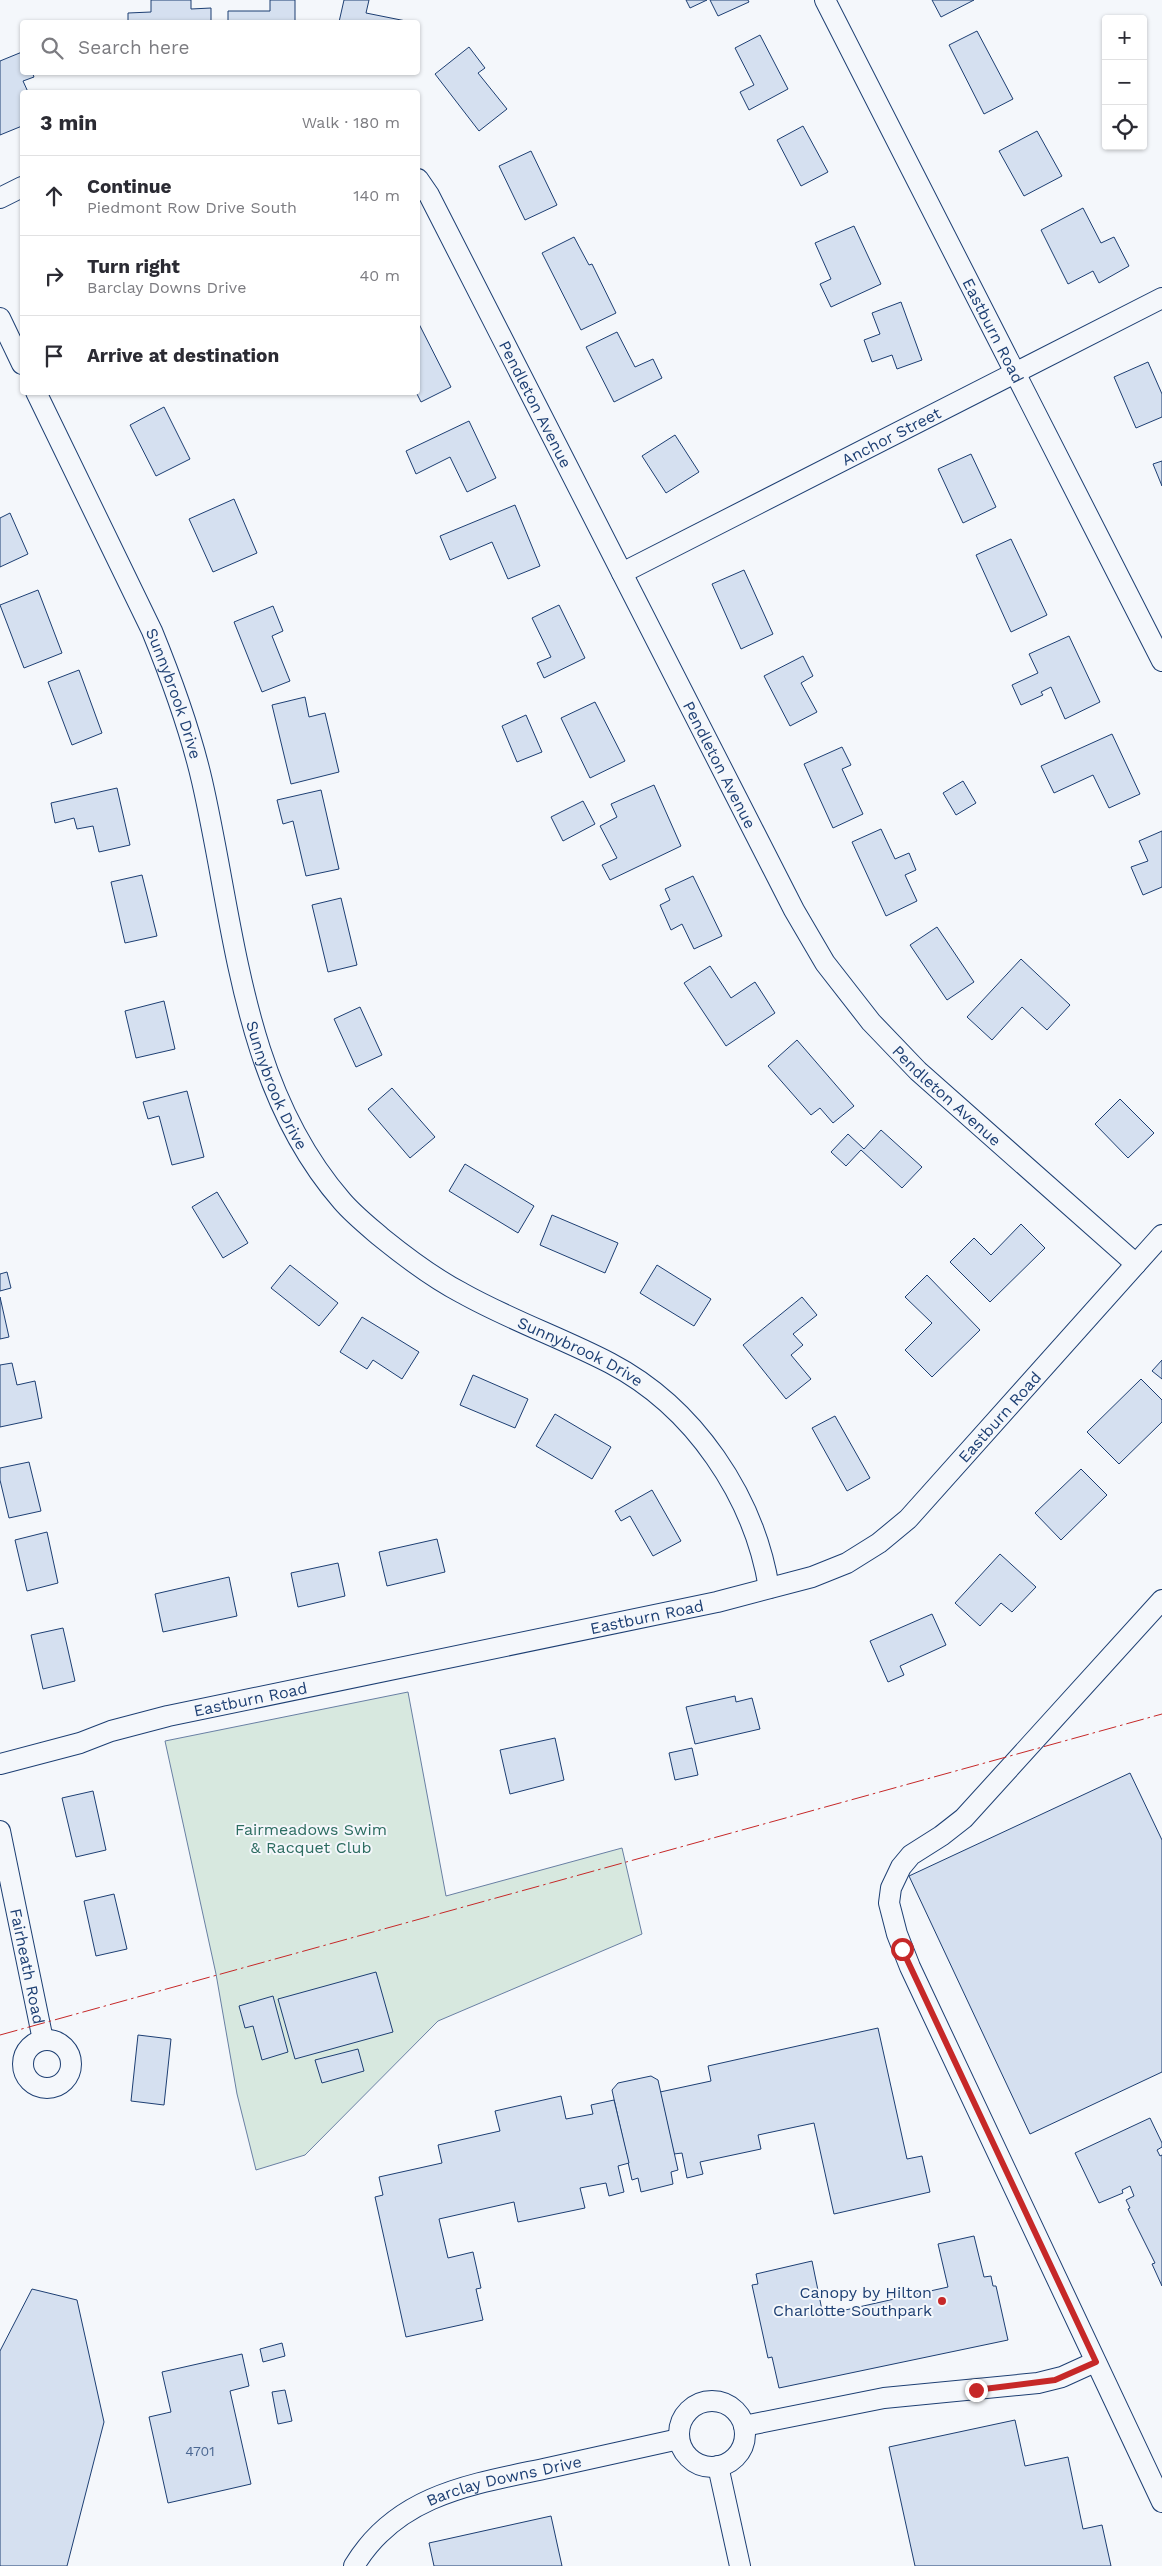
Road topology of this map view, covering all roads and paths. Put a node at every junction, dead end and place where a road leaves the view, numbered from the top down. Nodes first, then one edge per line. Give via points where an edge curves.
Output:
1 (825, 0) edge
2 (420, 181) edge
3 (20, 188) edge
4 (0, 198) edge
5 (1162, 298) edge
6 (0, 318) edge
7 (20, 360) edge
8 (1016, 373) junction
9 (37, 395) edge
10 (622, 573) junction
11 (1162, 661) edge
12 (1162, 1236) edge
13 (1136, 1264) junction
14 (769, 1588) junction
15 (1162, 1600) edge
16 (0, 1764) edge
17 (0, 1831) edge
18 (43, 2040) dead end
19 (1096, 2362) junction
20 (744, 2426) junction
21 (679, 2439) junction
22 (718, 2466) junction
23 (1162, 2502) edge
24 (354, 2566) edge
25 (740, 2566) edge

1 - 8 street, Eastburn Road
2 - 10 street, Pendleton Avenue
3 - 4 street
5 - 8 street, Anchor Street
6 - 7 street
8 - 10 street, Anchor Street
8 - 11 street, Eastburn Road
9 - 14 street, Sunnybrook Drive via 152,631 170,675 191,736 202,783 254,1035 271,1085 301,1146 359,1219 418,1267 463,1294 612,1364 647,1386 678,1413 718,1459 732,1483 754,1529 766,1566
10 - 13 street, Pendleton Avenue via 794,910 843,988 918,1071
12 - 13 street, Eastburn Road
13 - 14 street, Eastburn Road via 908,1519 847,1563 812,1577
14 - 16 street, Eastburn Road via 580,1631 168,1716
15 - 19 street via 964,1818 911,1855 900,1867 891,1888 890,1900 897,1934 914,1976
17 - 18 street, Fairheath Road
19 - 20 street via 1062,2377 1038,2383 877,2399
19 - 23 street
20 - 21 street via 732,2408 722,2402 705,2402 690,2409 683,2418
20 - 22 street via 742,2447 736,2456
21 - 22 street via 688,2458 708,2467
21 - 24 street, Barclay Downs Drive via 442,2493 419,2504 387,2527
22 - 25 street

